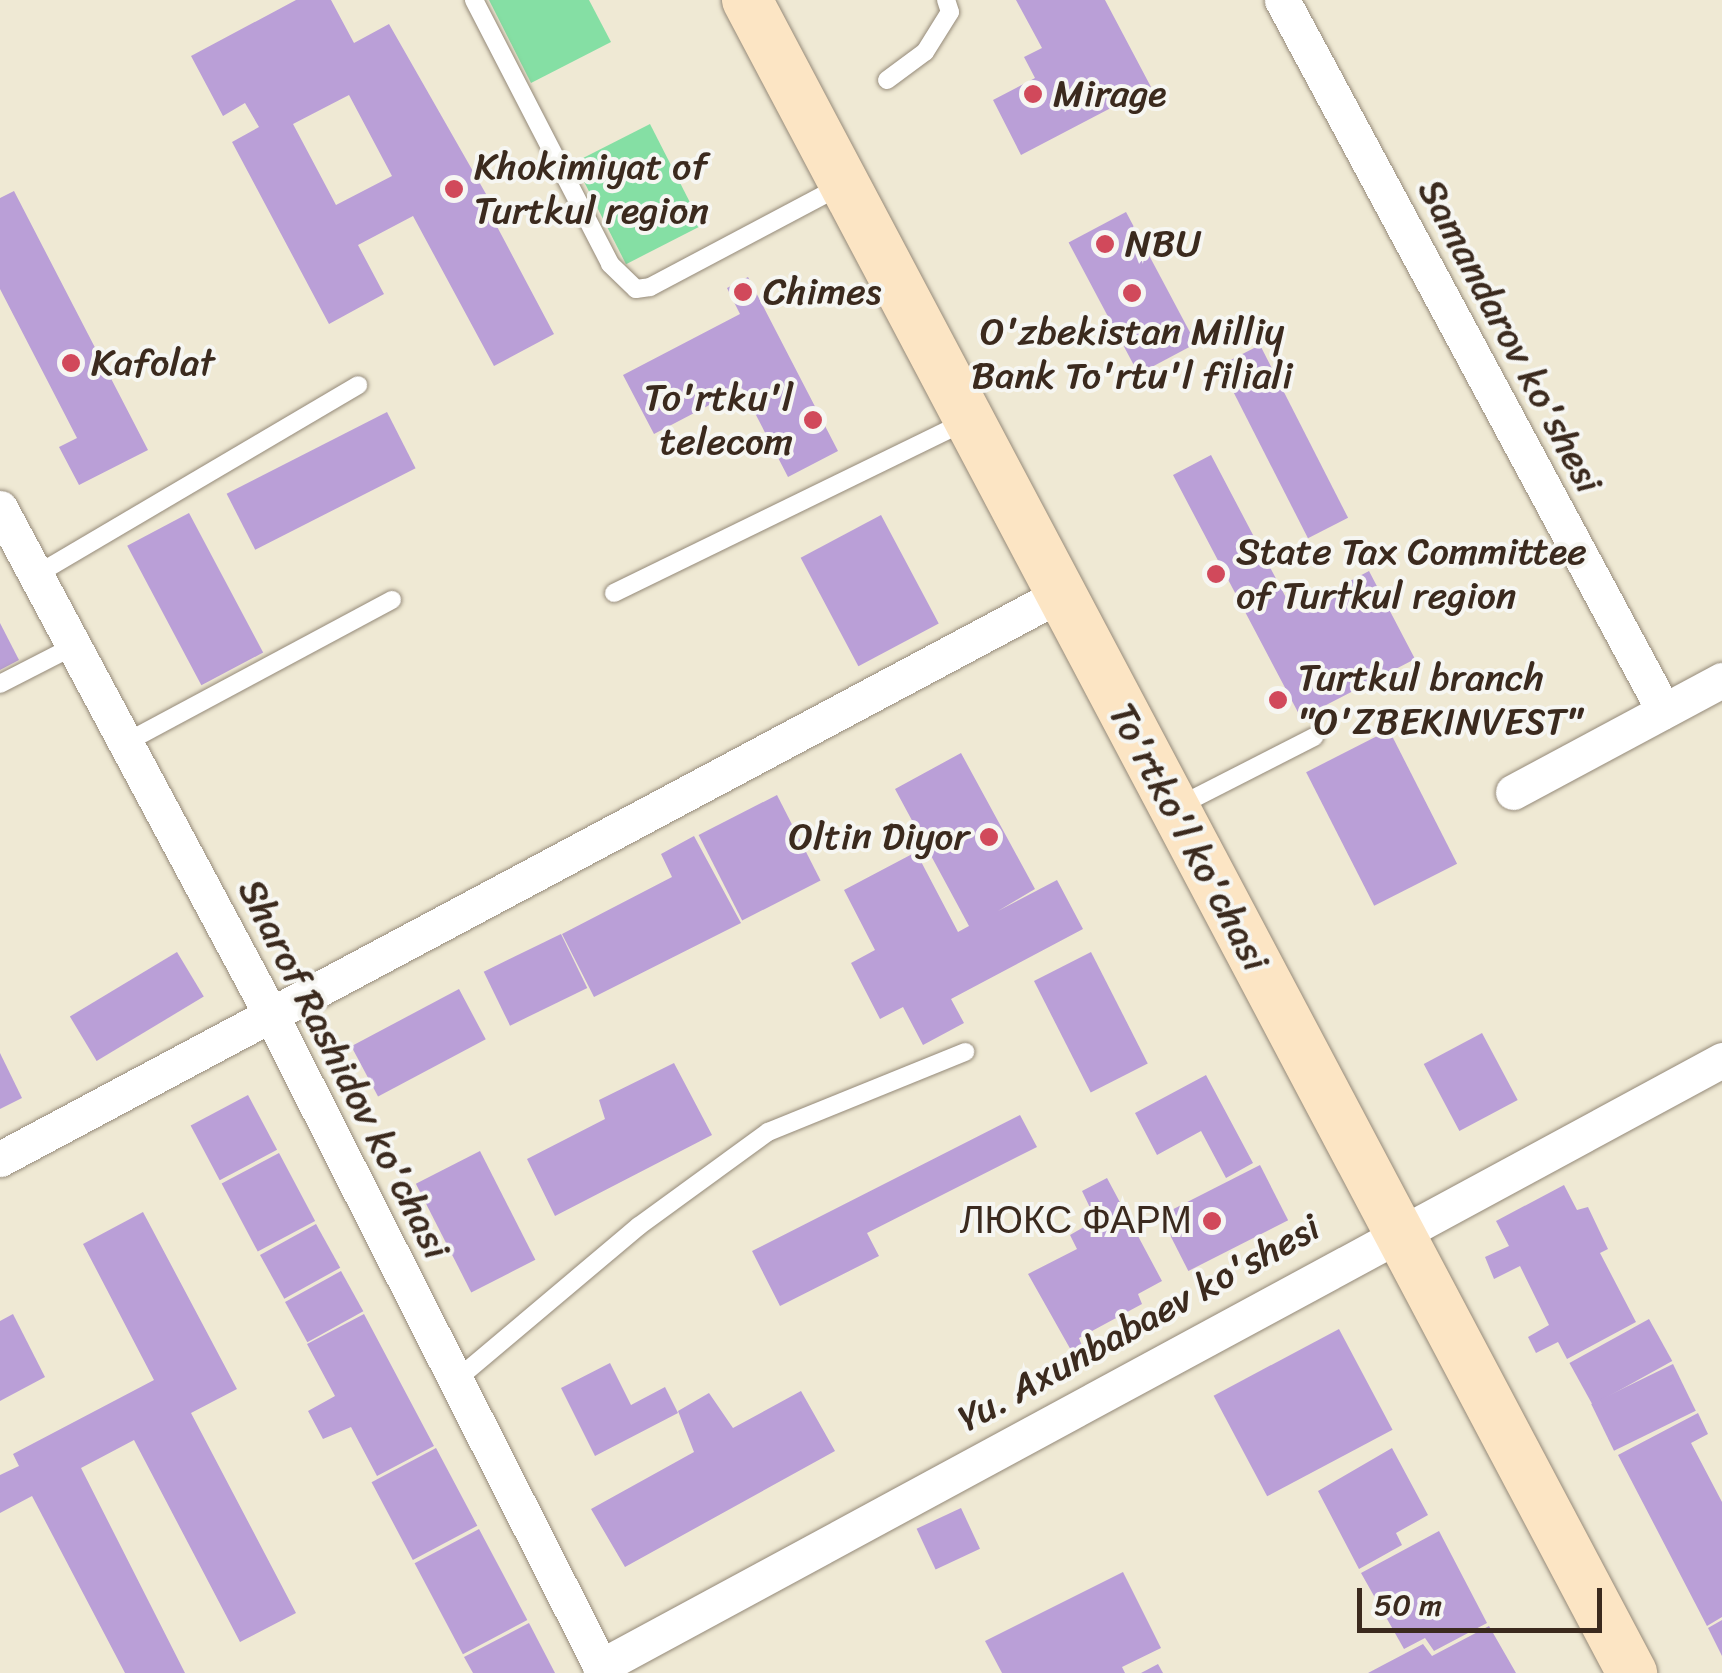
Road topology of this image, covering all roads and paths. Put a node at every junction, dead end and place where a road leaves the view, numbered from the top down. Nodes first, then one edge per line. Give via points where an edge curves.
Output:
1 (474, 0) edge
2 (946, 0) edge
3 (1282, 0) edge
4 (752, 1) edge
5 (887, 80) dead end
6 (844, 184) junction
7 (358, 385) dead end
8 (967, 420) junction
9 (0, 508) edge
10 (36, 575) junction
11 (614, 593) dead end
12 (1059, 595) junction
13 (392, 600) dead end
14 (74, 646) junction
15 (1722, 680) edge
16 (0, 684) edge
17 (1664, 712) junction
18 (1314, 737) dead end
19 (125, 743) junction
20 (1513, 792) dead end
21 (1174, 809) junction
22 (270, 1013) junction
23 (965, 1052) dead end
24 (1722, 1060) edge
25 (0, 1159) edge
26 (1399, 1229) junction
27 (456, 1380) junction
28 (602, 1670) edge
29 (1632, 1673) edge

1 - 6 lane via 622,282 650,288
2 - 5 lane via 950,12 925,52
3 - 17 street, Samandarov ko'shesi
4 - 6 street, To'rtko'l ko'chasi
6 - 8 street, To'rtko'l ko'chasi
7 - 10 lane
8 - 11 lane
8 - 12 street, To'rtko'l ko'chasi
9 - 10 street, Sharof Rashidov ko'chasi
10 - 14 street, Sharof Rashidov ko'chasi
12 - 21 street, To'rtko'l ko'chasi
12 - 22 street
13 - 19 lane
14 - 16 lane
14 - 19 street, Sharof Rashidov ko'chasi
15 - 17 street
17 - 20 street
18 - 21 lane
19 - 22 street, Sharof Rashidov ko'chasi
21 - 26 street, To'rtko'l ko'chasi
22 - 25 street
22 - 27 street, Sharof Rashidov ko'chasi
23 - 27 lane via 768,1132 639,1226
24 - 26 street, Yu. Axunbabaev ko'shesi
26 - 28 street, Yu. Axunbabaev ko'shesi
26 - 29 street, To'rtko'l ko'chasi
27 - 28 street, Sharof Rashidov ko'chasi

